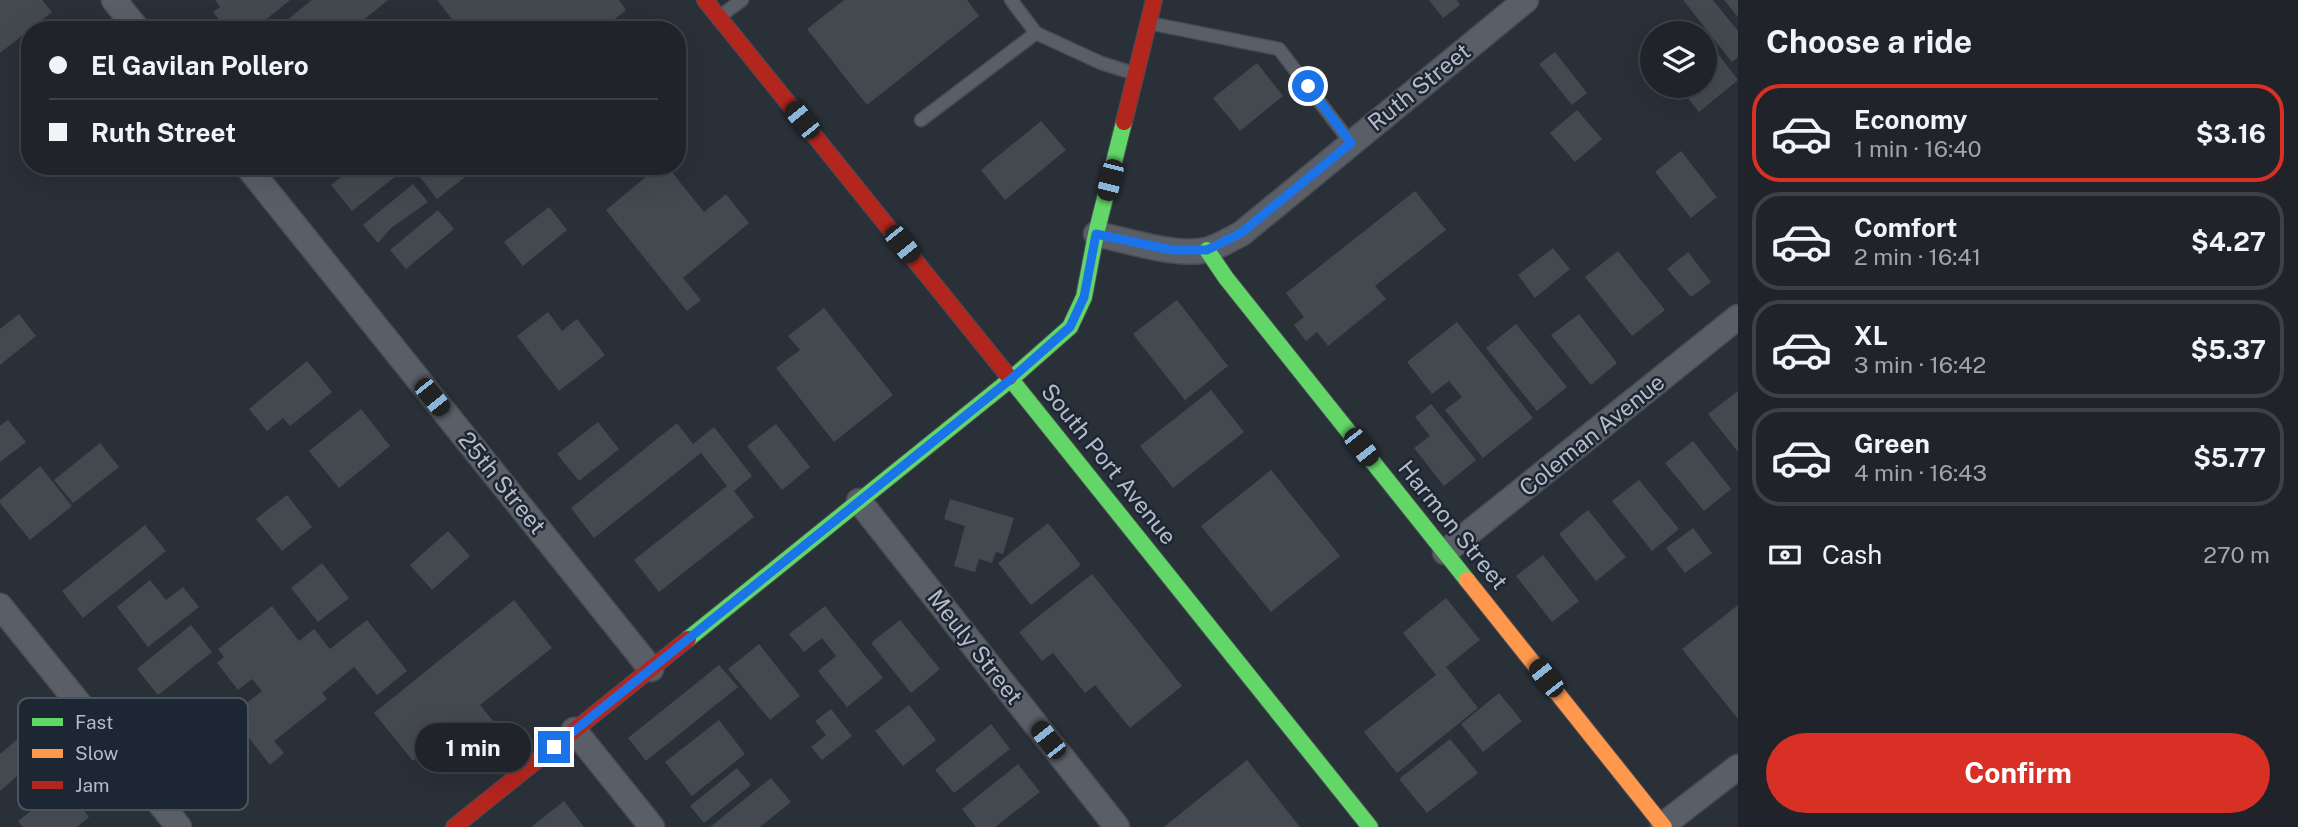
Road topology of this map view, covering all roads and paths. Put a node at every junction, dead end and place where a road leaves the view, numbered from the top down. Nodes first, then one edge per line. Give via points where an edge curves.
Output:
1 (114, 0) edge
2 (705, 0) edge
3 (742, 0) edge
4 (1011, 0) edge
5 (1154, 0) edge
6 (1526, 0) edge
7 (719, 17) junction
8 (131, 21) edge
9 (1148, 23) junction
10 (1036, 33) junction
11 (1136, 74) junction
12 (921, 120) dead end
13 (1351, 143) junction
14 (254, 175) edge
15 (1096, 234) junction
16 (1207, 250) junction
17 (1738, 317) edge
18 (1011, 379) junction
19 (859, 501) junction
20 (1445, 552) junction
21 (0, 606) edge
22 (651, 669) junction
23 (75, 698) edge
24 (574, 730) junction
25 (1738, 767) edge
26 (165, 810) edge
27 (1664, 826) edge
28 (179, 827) edge
29 (454, 827) edge
30 (652, 827) edge
31 (1117, 827) edge
32 (1370, 827) edge

1 - 8 street
2 - 7 street, South Port Avenue
3 - 7 lane
4 - 10 lane
5 - 9 street
6 - 13 street, Ruth Street
7 - 18 street, South Port Avenue
9 - 11 street
9 - 13 lane via 1279,48
10 - 11 lane
10 - 12 lane
11 - 15 street
13 - 16 street, Ruth Street via 1241,233
14 - 22 street, 25th Street
15 - 16 street, Ruth Street via 1172,250
15 - 18 street via 1084,297 1070,327
16 - 20 street, Harmon Street
17 - 20 street, Coleman Avenue
18 - 19 street
18 - 32 street, South Port Avenue
19 - 22 street
19 - 31 street, Meuly Street
20 - 27 street, Harmon Street
21 - 23 street
22 - 24 street
24 - 29 street
24 - 30 street
25 - 27 street
26 - 28 street

